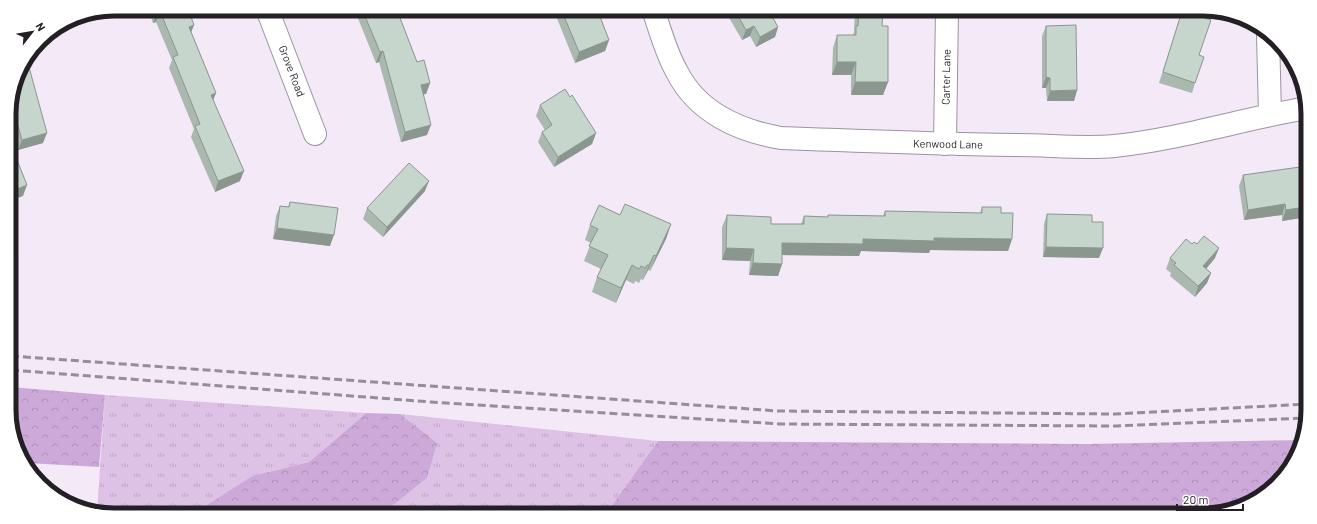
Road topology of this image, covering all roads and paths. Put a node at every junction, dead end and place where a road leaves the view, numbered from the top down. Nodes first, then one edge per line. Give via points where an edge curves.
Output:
1 (270, 16) edge
2 (656, 16) edge
3 (947, 16) edge
4 (1268, 41) edge
5 (1301, 109) edge
6 (1270, 114) junction
7 (315, 134) dead end
8 (945, 144) junction

1 - 7 street, Grove Road
2 - 8 street, Kenwood Lane via 677,72 692,93 714,114 732,124 756,134 782,138
3 - 8 street, Carter Lane
4 - 6 street
5 - 6 street, Kenwood Lane
6 - 8 street, Kenwood Lane via 1164,140 1112,146

